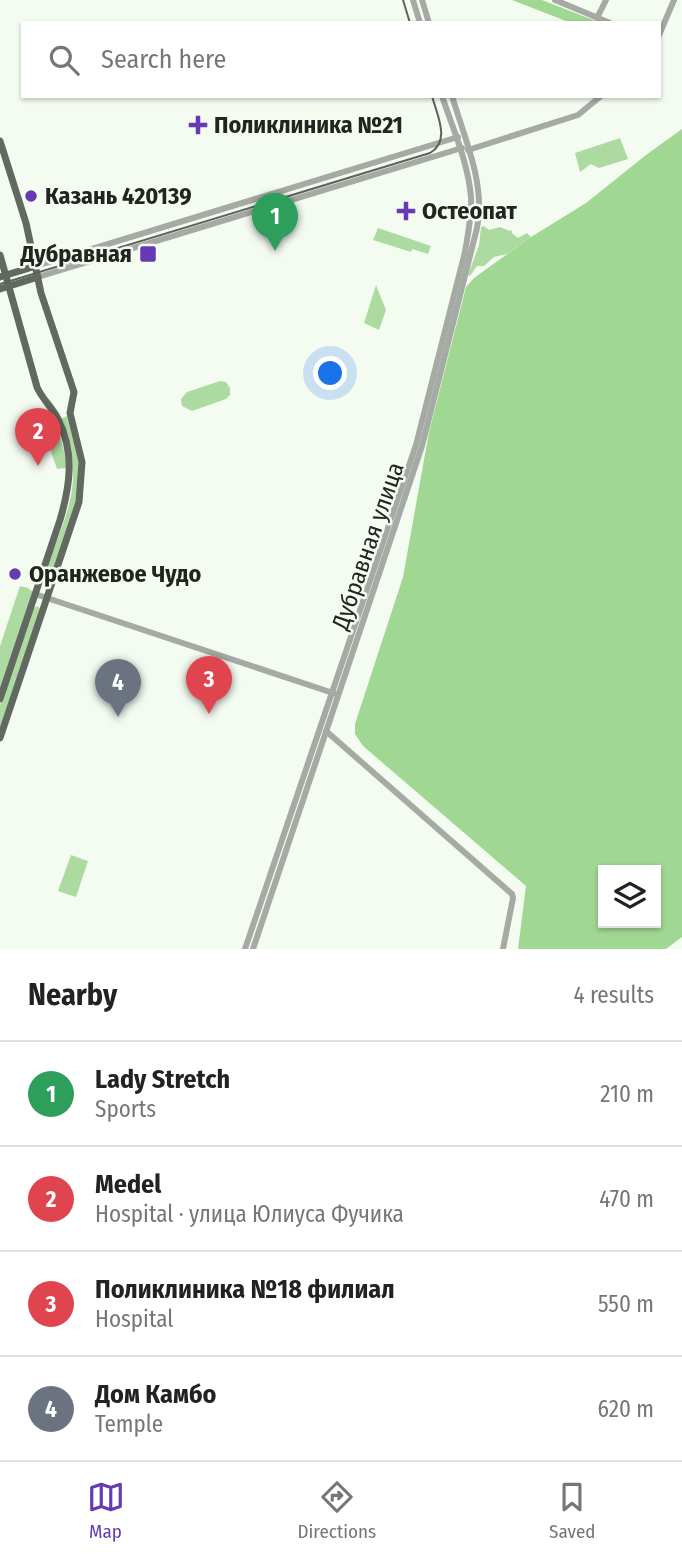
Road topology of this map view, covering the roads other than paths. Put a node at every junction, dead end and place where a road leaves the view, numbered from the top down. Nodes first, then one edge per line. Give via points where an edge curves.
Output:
1 (412, 0) edge
2 (422, 0) edge
3 (606, 0) edge
4 (555, 1) edge
5 (673, 2) edge
6 (682, 7) edge
7 (597, 18) junction
8 (419, 21) edge
9 (428, 21) edge
10 (605, 21) edge
11 (661, 30) edge
12 (443, 98) edge
13 (453, 98) edge
14 (599, 98) edge
15 (463, 135) junction
16 (455, 138) junction
17 (0, 141) edge
18 (465, 148) junction
19 (0, 255) edge
20 (36, 266) junction
21 (3, 276) edge
22 (38, 277) junction
23 (10, 287) junction
24 (0, 289) edge
25 (35, 594) junction
26 (47, 598) junction
27 (336, 694) junction
28 (0, 699) edge
29 (326, 731) junction
30 (0, 738) edge
31 (310, 770) junction
32 (245, 949) edge
33 (253, 949) edge
34 (503, 949) edge

1 - 8 street
2 - 9 street
3 - 7 street
4 - 7 street
5 - 6 street
5 - 11 street
7 - 10 street
12 - 16 street
13 - 15 street
14 - 18 street via 578,115
15 - 16 street
15 - 18 street
16 - 18 street
16 - 20 street
17 - 20 main road
18 - 22 street
18 - 27 street, Дубравная улица via 478,198 477,228 422,446
19 - 21 main road
20 - 21 main road
20 - 22 main road
21 - 23 main road
22 - 23 main road
22 - 26 main road via 74,392 70,412 82,462 82,492
23 - 24 main road
23 - 25 main road via 37,387 58,418 71,470 66,501
25 - 26 street
25 - 28 main road
26 - 27 street
26 - 30 main road
27 - 29 street, Дубравная улица
27 - 31 street, Дубравная улица
29 - 31 street, Дубравная улица
29 - 34 street via 512,894
31 - 32 street, Дубравная улица
31 - 33 street, Дубравная улица

